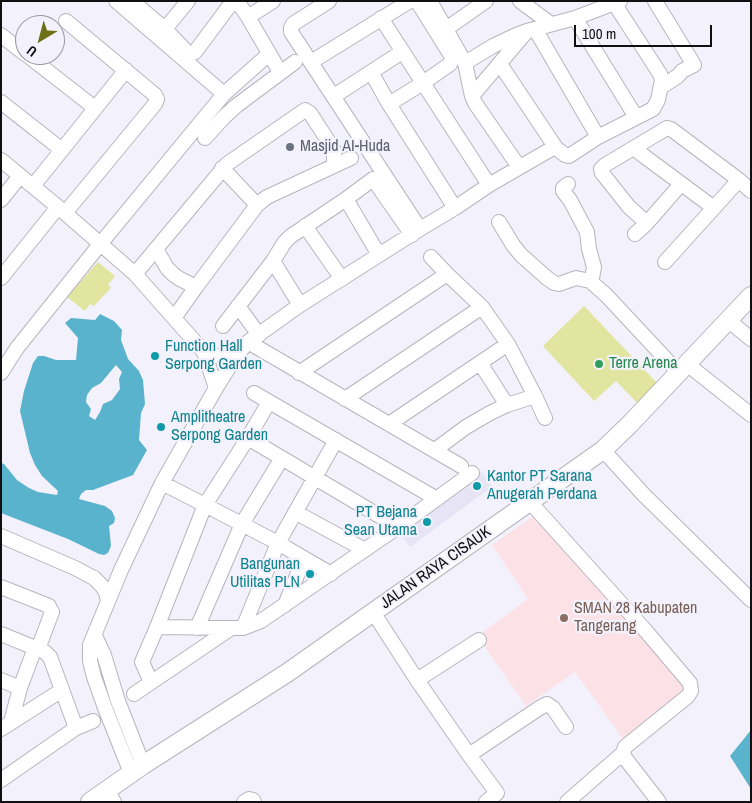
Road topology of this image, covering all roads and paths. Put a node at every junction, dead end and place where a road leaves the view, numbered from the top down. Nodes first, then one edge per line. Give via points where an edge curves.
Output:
1 (116, 1) edge
2 (188, 1) edge
3 (233, 1) edge
4 (237, 1) edge
5 (273, 1) edge
6 (329, 1) edge
7 (410, 1) edge
8 (417, 1) edge
9 (430, 1) edge
10 (486, 1) edge
11 (520, 1) edge
12 (655, 1) edge
13 (135, 2) edge
14 (617, 2) edge
15 (248, 17) junction
16 (381, 18) junction
17 (575, 18) junction
18 (66, 21) dead end
19 (551, 24) junction
20 (165, 29) junction
21 (446, 30) junction
22 (531, 30) junction
23 (1, 35) edge
24 (15, 46) edge
25 (402, 52) junction
26 (269, 54) junction
27 (295, 62) dead end
28 (311, 62) junction
29 (465, 63) junction
30 (500, 64) junction
31 (40, 65) edge
32 (126, 70) junction
33 (280, 72) junction
34 (371, 72) junction
35 (660, 80) junction
36 (423, 83) junction
37 (224, 94) junction
38 (334, 96) junction
39 (472, 96) junction
40 (1, 102) edge
41 (389, 104) junction
42 (95, 108) junction
43 (636, 117) junction
44 (598, 137) junction
45 (205, 138) dead end
46 (556, 148) junction
47 (634, 148) junction
48 (62, 150) junction
49 (351, 158) dead end
50 (1, 160) edge
51 (334, 166) junction
52 (519, 167) junction
53 (222, 168) junction
54 (20, 176) junction
55 (739, 180) junction
56 (568, 184) dead end
57 (681, 184) junction
58 (489, 185) junction
59 (33, 186) junction
60 (751, 191) edge
61 (346, 199) junction
62 (1, 200) edge
63 (257, 205) junction
64 (455, 208) junction
65 (714, 208) junction
66 (62, 210) junction
67 (499, 222) dead end
68 (647, 223) junction
69 (305, 226) junction
70 (416, 232) junction
71 (635, 234) dead end
72 (100, 244) junction
73 (156, 249) junction
74 (379, 255) junction
75 (430, 257) dead end
76 (273, 261) junction
77 (665, 262) dead end
78 (135, 274) junction
79 (447, 274) junction
80 (1, 278) edge
81 (342, 279) junction
82 (590, 281) junction
83 (196, 287) junction
84 (751, 296) edge
85 (300, 305) junction
86 (238, 306) junction
87 (482, 307) junction
88 (174, 318) junction
89 (728, 320) junction
90 (223, 326) dead end
91 (254, 338) junction
92 (751, 339) edge
93 (508, 344) junction
94 (204, 352) junction
95 (236, 356) junction
96 (480, 363) junction
97 (682, 368) junction
98 (1, 373) edge
99 (299, 373) junction
100 (216, 388) junction
101 (254, 393) dead end
102 (535, 396) junction
103 (345, 399) junction
104 (269, 402) junction
105 (507, 405) junction
106 (751, 415) edge
107 (545, 418) dead end
108 (389, 424) junction
109 (248, 438) junction
110 (336, 440) junction
111 (436, 450) junction
112 (603, 450) junction
113 (282, 458) junction
114 (314, 477) junction
115 (162, 484) junction
116 (437, 499) junction
117 (530, 502) junction
118 (205, 505) junction
119 (295, 512) junction
120 (242, 524) junction
121 (398, 527) junction
122 (1, 536) edge
123 (278, 543) junction
124 (365, 550) junction
125 (304, 558) junction
126 (121, 570) junction
127 (332, 574) junction
128 (94, 578) junction
129 (1, 587) edge
130 (751, 600) edge
131 (108, 601) junction
132 (285, 605) junction
133 (373, 612) junction
134 (157, 627) junction
135 (197, 628) junction
136 (237, 628) junction
137 (1, 634) edge
138 (94, 636) junction
139 (479, 640) dead end
140 (36, 648) junction
141 (1, 680) edge
142 (417, 680) junction
143 (151, 682) junction
144 (20, 688) junction
145 (62, 690) junction
146 (134, 694) dead end
147 (118, 701) junction
148 (105, 708) junction
149 (93, 721) dead end
150 (4, 726) edge
151 (566, 727) dead end
152 (76, 728) junction
153 (623, 753) junction
154 (469, 755) junction
155 (137, 769) junction
156 (1, 780) edge
157 (110, 796) edge
158 (496, 799) edge
159 (90, 802) edge
160 (244, 802) edge
161 (254, 802) edge
162 (566, 802) edge
163 (659, 802) edge

1 - 37 street
2 - 20 street
3 - 20 street via 191,54
4 - 15 street
5 - 15 street
6 - 28 street via 291,28
7 - 16 street
8 - 36 street via 452,56 450,64
9 - 21 street
10 - 21 street
11 - 19 street
12 - 35 street via 694,65 678,76
13 - 20 street
14 - 17 street
14 - 35 street
15 - 26 street
16 - 25 street
16 - 28 street
17 - 19 street
17 - 43 street
18 - 32 street
19 - 22 street
21 - 29 street
22 - 29 street via 493,46
22 - 30 street
22 - 44 street
23 - 24 street
25 - 34 street
25 - 36 street
26 - 33 street
26 - 37 street
27 - 33 street
28 - 38 street
29 - 39 street
30 - 39 street
30 - 46 street
31 - 42 street
32 - 42 street
32 - 66 street via 158,99
33 - 45 street via 236,106
34 - 38 street
34 - 41 street
35 - 43 street via 658,100 653,109
36 - 41 street
36 - 58 street
37 - 72 street
38 - 70 street
39 - 52 street
40 - 48 street
41 - 64 street
42 - 48 street
43 - 44 street
44 - 46 street via 569,156
46 - 52 street
47 - 55 street via 664,129 671,129
47 - 57 street
47 - 68 street via 601,169 629,207
48 - 59 street
49 - 51 street
50 - 54 street
51 - 53 street via 334,150 305,110
51 - 63 street via 267,197
52 - 58 street
53 - 63 street
53 - 73 street
54 - 59 street
54 - 62 street
55 - 60 street
55 - 65 street
56 - 82 street via 563,191 587,232 594,267
57 - 65 street
57 - 68 street
58 - 64 street
59 - 66 street
61 - 69 street
61 - 70 street via 373,179
61 - 74 street
63 - 83 street
64 - 70 street
65 - 77 street
66 - 72 street
66 - 80 street
67 - 82 street via 521,255 554,283 576,278
68 - 71 street
69 - 76 street via 284,243
69 - 81 street
70 - 74 street
72 - 78 street
72 - 98 street via 17,348
73 - 78 street
73 - 83 street via 174,275
74 - 81 street
75 - 79 street
76 - 85 street
76 - 86 street
78 - 88 street
79 - 87 street
79 - 99 street
81 - 85 street
82 - 97 street
83 - 88 street
84 - 89 main road, JALAN RAYA CISAUK
85 - 91 street
86 - 90 street
86 - 91 street
87 - 93 street
87 - 103 street
88 - 94 street
89 - 92 street
89 - 97 main road, JALAN RAYA CISAUK
91 - 95 street
91 - 99 street
93 - 96 street
93 - 102 street
94 - 95 street
94 - 100 street
95 - 100 street
96 - 105 street
96 - 108 street
97 - 106 street
97 - 112 main road, JALAN RAYA CISAUK
99 - 103 street
100 - 115 street
101 - 104 street
102 - 105 street
102 - 107 street
103 - 108 street
104 - 109 street
104 - 110 street
105 - 111 street via 466,427
108 - 111 street
109 - 113 street
109 - 118 street
110 - 114 street
110 - 116 street
111 - 116 street via 467,470
112 - 117 main road, JALAN RAYA CISAUK
112 - 130 street
113 - 114 street
113 - 120 street
114 - 119 street
114 - 121 street
115 - 118 street
115 - 126 street
116 - 121 street
117 - 133 main road, JALAN RAYA CISAUK
117 - 153 street via 690,683 688,696 625,747
118 - 120 street
118 - 134 street
119 - 123 street
119 - 124 street
120 - 123 street
120 - 135 street
121 - 124 street
122 - 128 street
123 - 125 street
123 - 136 street
124 - 127 street
125 - 127 street
125 - 132 street
126 - 128 street
126 - 131 street
127 - 132 street
128 - 131 street via 106,592
129 - 140 street via 44,604 52,612
131 - 138 street
132 - 136 street via 261,621
133 - 142 street
133 - 155 main road, JALAN RAYA CISAUK via 287,673
134 - 135 street
134 - 143 street via 142,662
135 - 136 street
136 - 143 street
137 - 140 street
138 - 147 street via 104,655
138 - 148 street via 90,645 90,661
139 - 142 street
140 - 144 street
140 - 145 street via 50,658
141 - 144 street
142 - 154 street
143 - 146 street
144 - 150 street
145 - 150 street
145 - 152 street
147 - 148 street
147 - 155 street
148 - 155 street
149 - 152 street
151 - 154 street via 547,704
152 - 156 street
153 - 162 street
153 - 163 street
154 - 158 street
155 - 157 main road, JALAN RAYA CISAUK
157 - 159 main road, JALAN RAYA CISAUK
160 - 161 street

